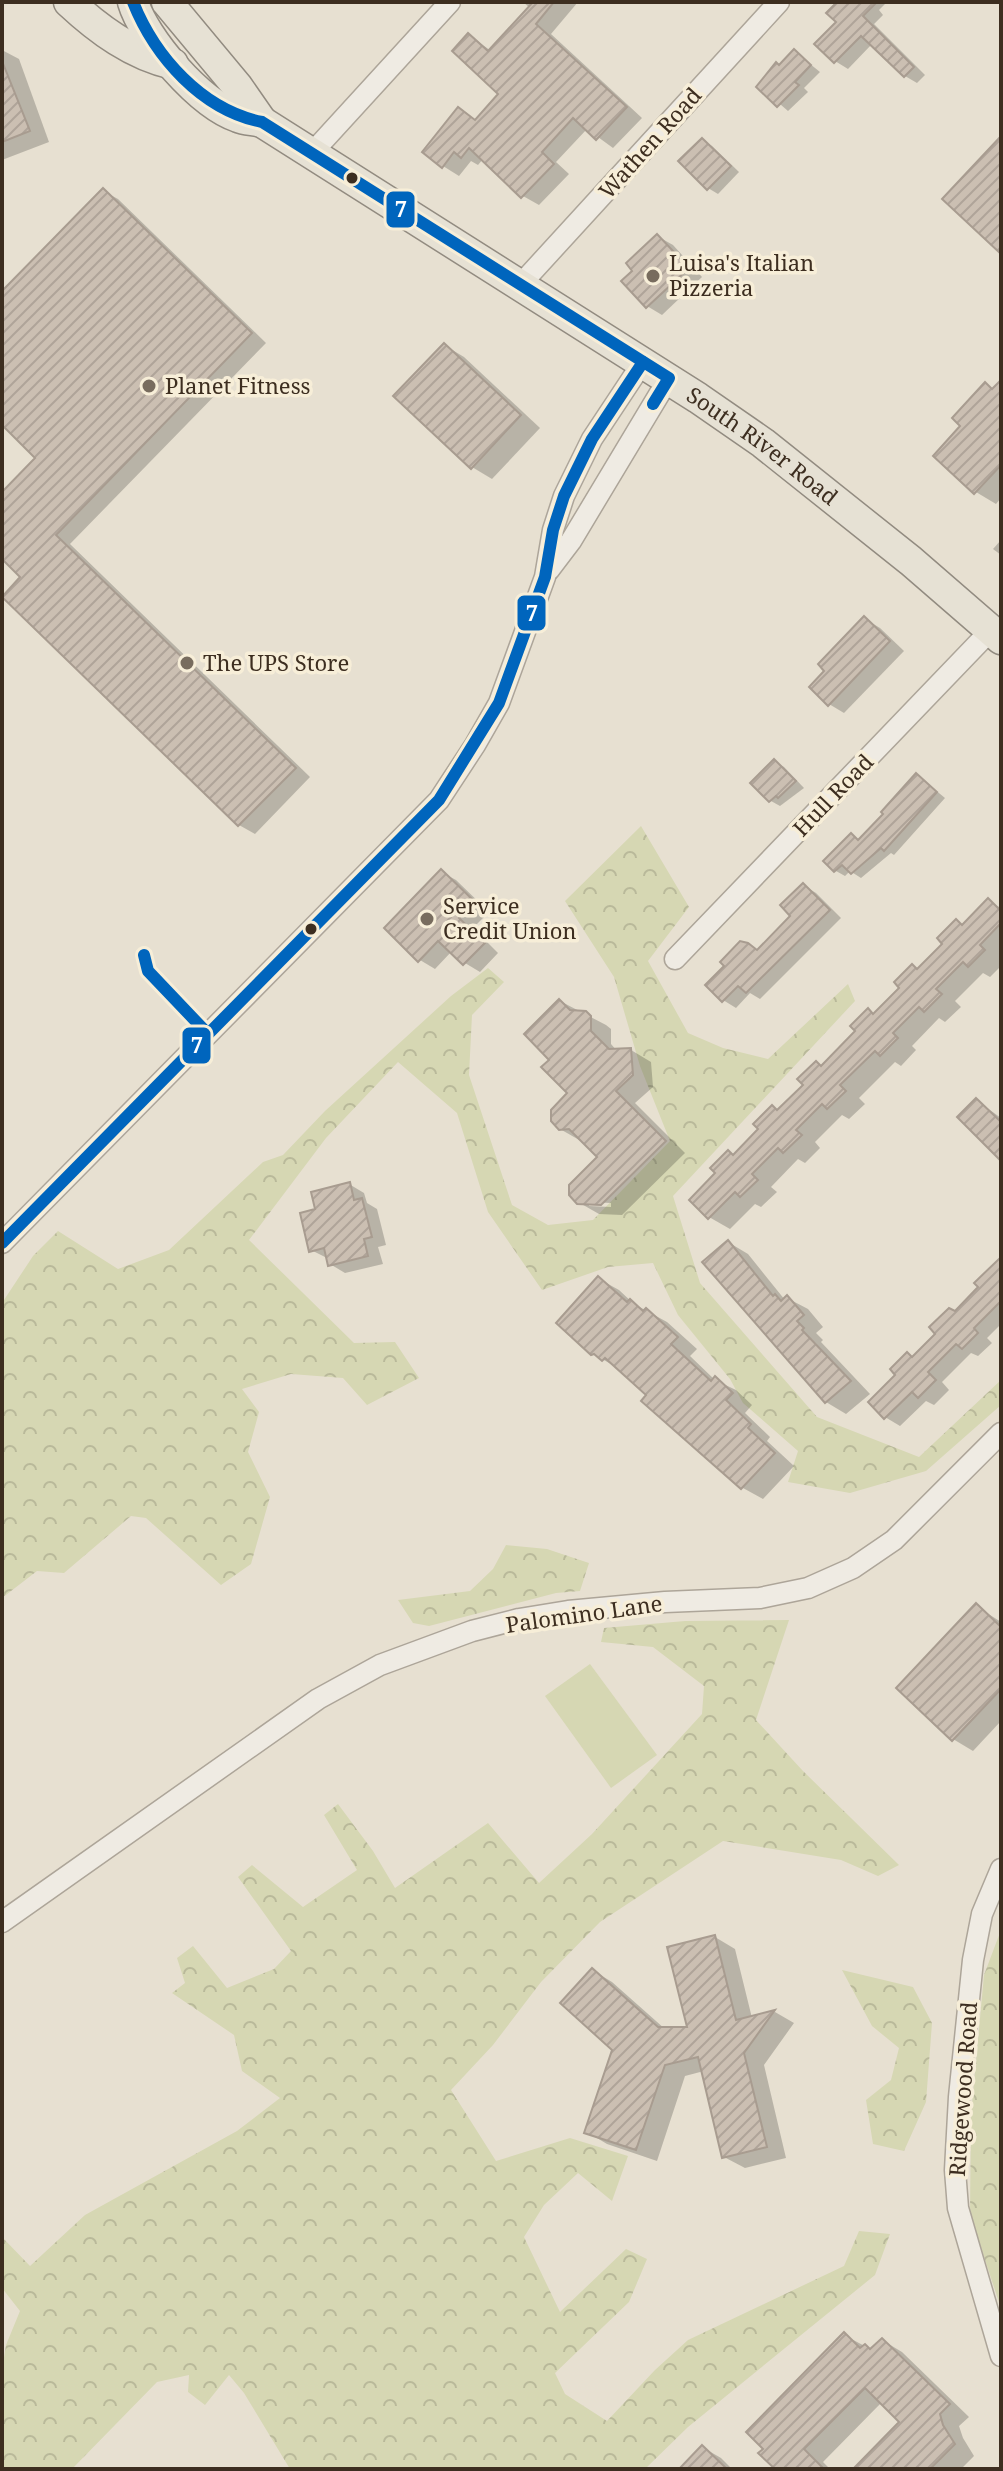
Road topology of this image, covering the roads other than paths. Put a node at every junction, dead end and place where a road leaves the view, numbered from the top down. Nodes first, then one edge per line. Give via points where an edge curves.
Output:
1 (69, 2) edge
2 (133, 2) edge
3 (167, 2) edge
4 (450, 2) edge
5 (779, 2) edge
6 (173, 64) junction
7 (262, 122) junction
8 (311, 154) junction
9 (521, 284) junction
10 (643, 362) junction
11 (669, 378) junction
12 (545, 577) junction
13 (996, 634) edge
14 (675, 959) dead end
15 (2, 1243) edge
16 (1001, 1433) edge
17 (1001, 1869) edge
18 (2, 1922) edge
19 (1001, 2356) edge

1 - 6 main road via 131,50
2 - 6 main road, South River Road via 141,22
3 - 7 main road, South River Road
4 - 8 street
5 - 9 street, Wathen Road
6 - 7 main road, South River Road via 209,100 236,117
7 - 8 main road, South River Road
8 - 9 main road, South River Road
9 - 10 main road, South River Road
10 - 11 main road, South River Road
10 - 12 street via 592,439 564,496
11 - 12 street
11 - 13 main road, South River Road via 763,443
12 - 15 street via 499,703 439,800
13 - 14 street, Hull Road
16 - 18 street, Palomino Lane via 894,1540 853,1568 808,1588 760,1598 651,1603 519,1619 380,1665 318,1699
17 - 19 street, Ridgewood Road via 982,1914 973,1960 955,2170 958,2208

